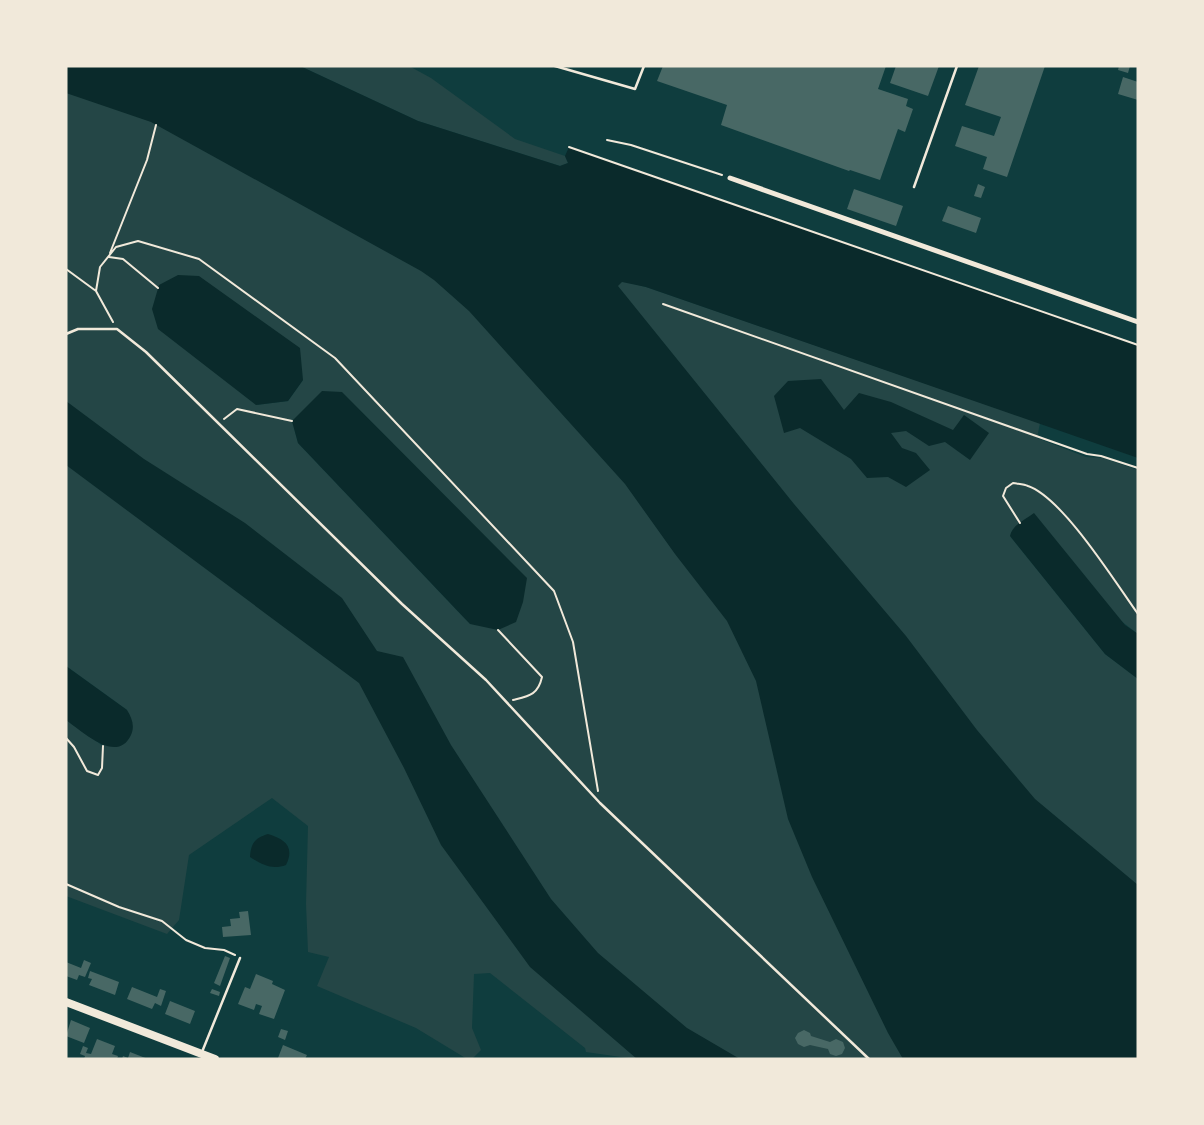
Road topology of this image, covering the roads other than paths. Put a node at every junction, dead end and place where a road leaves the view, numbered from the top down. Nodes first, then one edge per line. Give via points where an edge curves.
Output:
1 (556, 66) edge
2 (644, 66) edge
3 (957, 66) edge
4 (730, 178) road end
5 (914, 187) dead end
6 (1138, 322) edge
7 (66, 334) edge
8 (240, 958) road end
9 (66, 1002) edge
10 (201, 1054) junction
11 (215, 1059) edge
12 (870, 1059) edge

1 - 2 lane via 635,88
3 - 5 lane
4 - 6 street
7 - 12 lane via 78,329 117,329 146,352 402,604 486,680 600,803
8 - 10 lane
9 - 10 main road
10 - 11 main road

